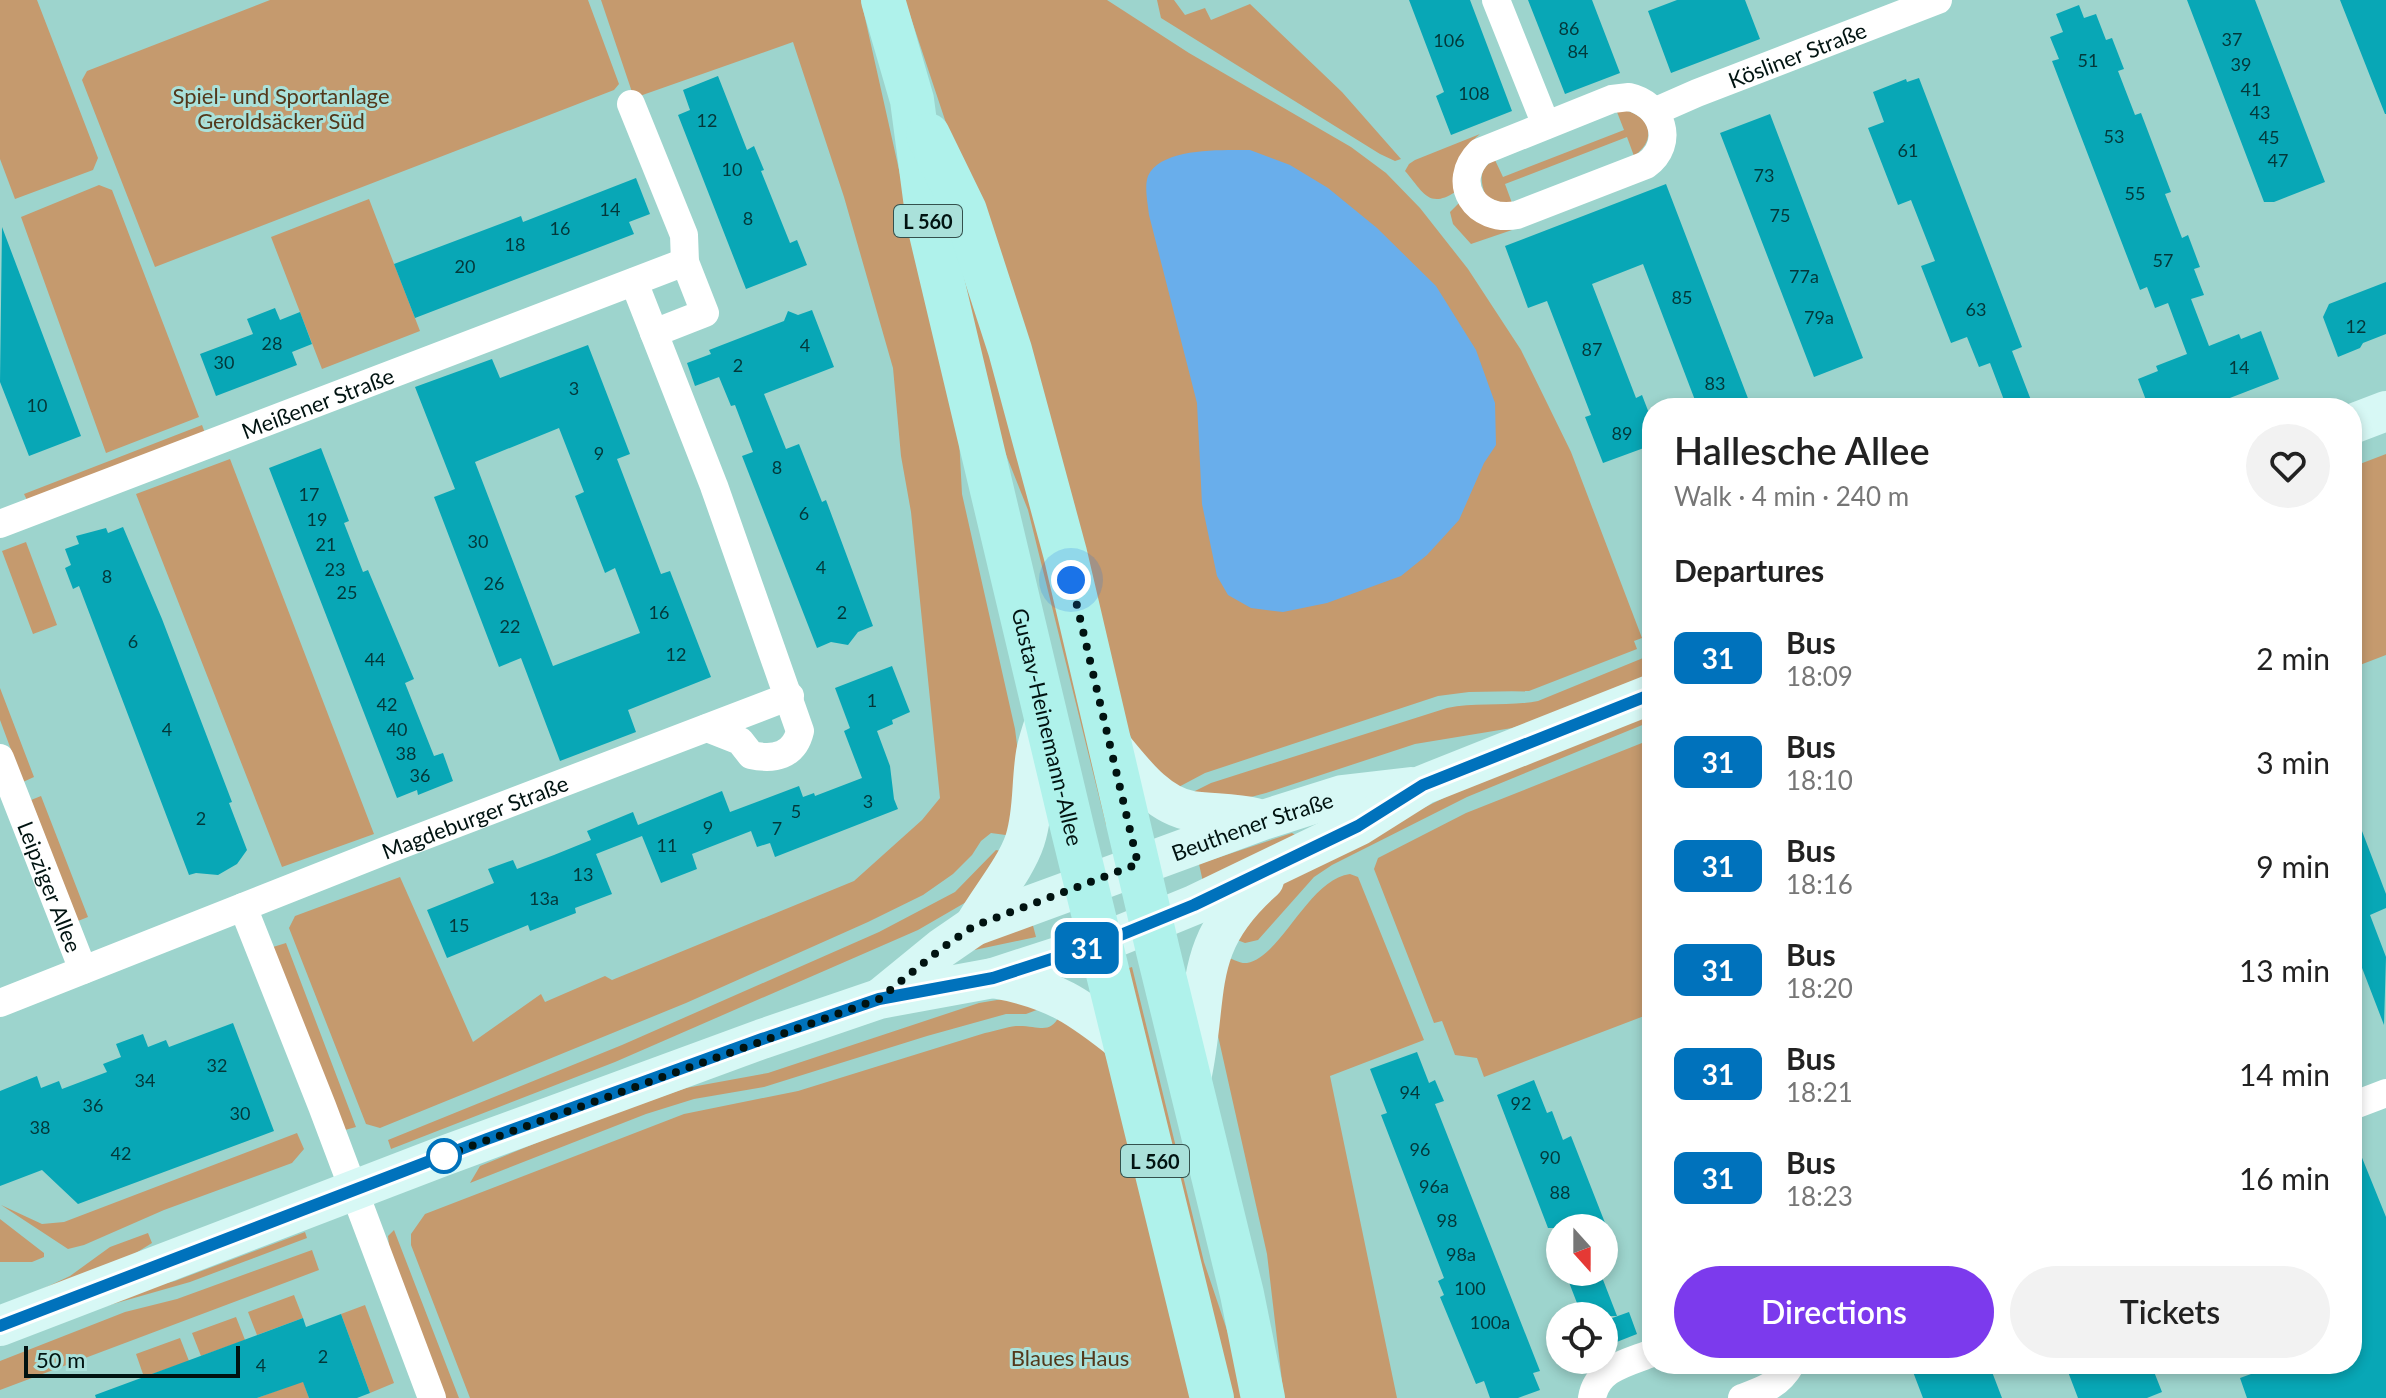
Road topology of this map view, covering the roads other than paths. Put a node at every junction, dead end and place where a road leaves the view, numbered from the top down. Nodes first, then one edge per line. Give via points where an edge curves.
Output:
1 (883, 0) edge
2 (1496, 0) edge
3 (1938, 0) edge
4 (912, 100) junction
5 (631, 104) dead end
6 (1656, 111) junction
7 (1546, 125) junction
8 (685, 262) junction
9 (634, 282) junction
10 (654, 333) junction
11 (2386, 411) edge
12 (2362, 420) edge
13 (0, 524) edge
14 (790, 696) junction
15 (1642, 698) edge
16 (1046, 717) junction
17 (707, 728) junction
18 (1110, 744) junction
19 (0, 758) edge
20 (1423, 785) junction
21 (1263, 820) junction
22 (1288, 859) junction
23 (1138, 864) junction
24 (1086, 883) junction
25 (243, 907) junction
26 (1152, 922) junction
27 (974, 926) junction
28 (1101, 943) junction
29 (83, 970) junction
30 (993, 978) junction
31 (879, 999) junction
32 (0, 1003) edge
33 (1126, 1044) junction
34 (1191, 1079) junction
35 (2386, 1093) edge
36 (2362, 1102) edge
37 (354, 1192) junction
38 (0, 1326) edge
39 (1642, 1357) edge
40 (1786, 1374) edge
41 (432, 1398) edge
42 (1212, 1398) edge
43 (1263, 1398) edge
44 (1592, 1398) edge
45 (1742, 1398) edge

1 - 4 main road, Gustav-Heinemann-Allee / L 560
2 - 7 street
3 - 6 street, Kösliner Straße
4 - 16 main road, Gustav-Heinemann-Allee / L 560 via 928,221
4 - 18 main road, Gustav-Heinemann-Allee / L 560 via 965,211 1010,350
5 - 8 street via 684,235
6 - 7 street via 1637,99 1620,98
6 - 7 street via 1663,139 1646,165 1517,215 1502,217 1481,209 1467,182 1475,158
8 - 9 street, Meißener Straße
8 - 10 street via 705,313
9 - 10 street
9 - 13 street, Meißener Straße
10 - 14 street
11 - 12 main road
14 - 17 street, Magdeburger Straße
14 - 17 street via 800,731 798,743 785,754 751,755 740,741
15 - 20 main road, Beuthener Straße
16 - 24 main road, Gustav-Heinemann-Allee / L 560
16 - 27 main road via 1036,751 1025,840
17 - 25 street, Magdeburger Straße
18 - 21 main road via 1148,787 1176,806
18 - 23 main road, Gustav-Heinemann-Allee / L 560
19 - 29 street, Leipziger Allee
20 - 21 main road, Beuthener Straße via 1342,795
20 - 22 main road, Beuthener Straße via 1358,826
21 - 23 main road, Beuthener Straße
22 - 26 main road, Beuthener Straße
22 - 34 main road via 1251,891 1214,941 1204,974
23 - 24 main road, Beuthener Straße
23 - 26 main road, Gustav-Heinemann-Allee / L 560
24 - 27 main road, Beuthener Straße
24 - 28 main road, Gustav-Heinemann-Allee / L 560
25 - 29 street, Magdeburger Straße
25 - 37 street
26 - 28 main road, Beuthener Straße
26 - 34 main road, Gustav-Heinemann-Allee / L 560
27 - 31 main road, Beuthener Straße
28 - 30 main road, Beuthener Straße
28 - 33 main road, Gustav-Heinemann-Allee / L 560
29 - 32 street, Magdeburger Straße
30 - 31 main road, Beuthener Straße
30 - 33 main road via 1057,995
31 - 37 main road, Beuthener Straße
33 - 42 main road, Gustav-Heinemann-Allee / L 560
34 - 43 main road, Gustav-Heinemann-Allee / L 560
35 - 36 street
37 - 38 main road, Beuthener Straße
37 - 41 street
39 - 44 street via 1607,1372
40 - 45 street via 1774,1386

